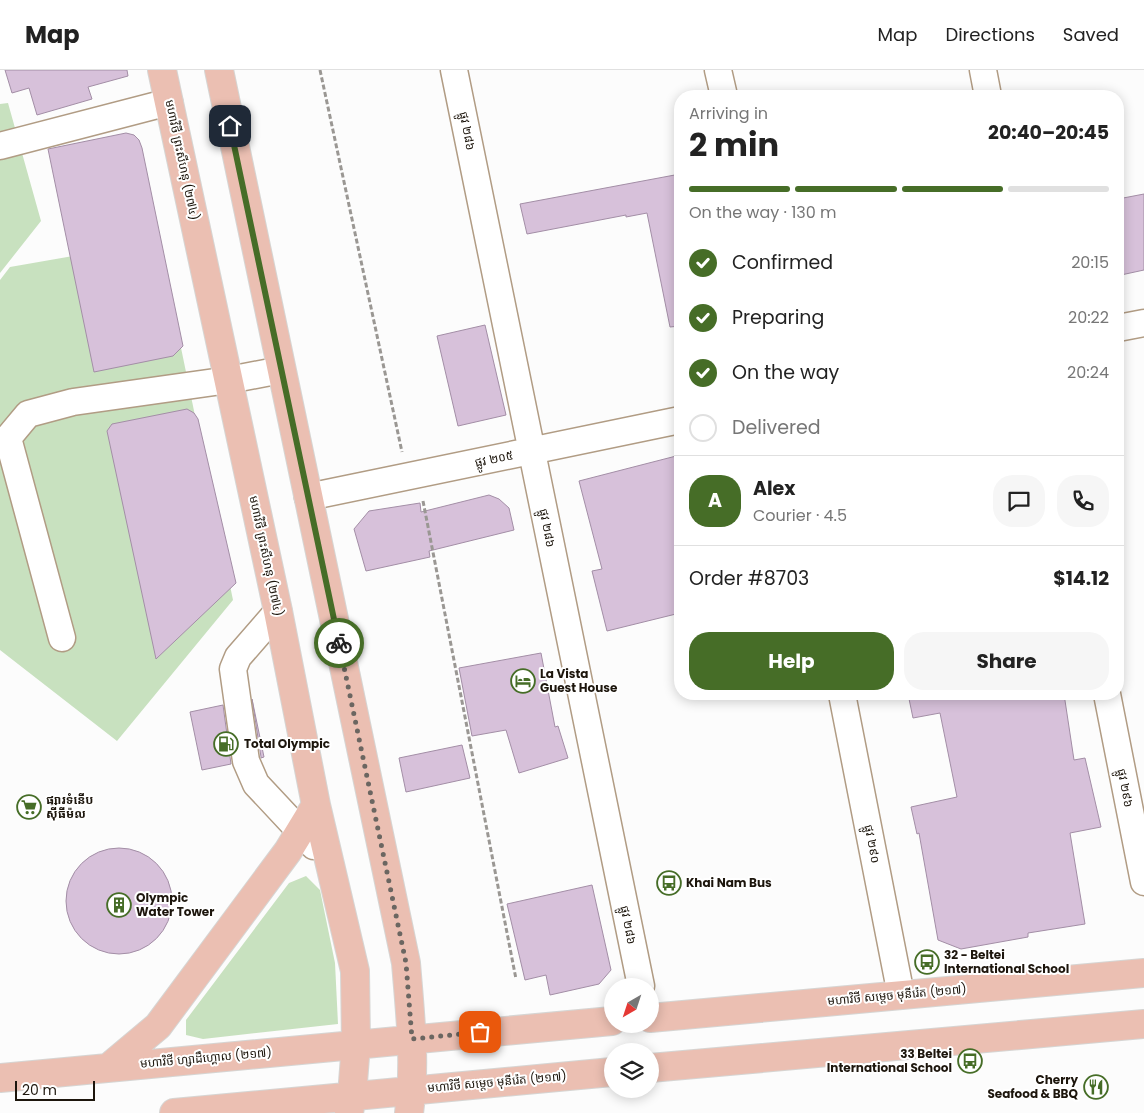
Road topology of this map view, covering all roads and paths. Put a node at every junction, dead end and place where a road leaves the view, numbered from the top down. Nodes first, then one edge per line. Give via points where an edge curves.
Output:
1 (162, 70) edge
2 (218, 70) edge
3 (320, 70) edge
4 (454, 70) edge
5 (718, 70) edge
6 (983, 70) edge
7 (723, 90) edge
8 (987, 90) edge
9 (169, 102) junction
10 (0, 146) edge
11 (1144, 323) edge
12 (1124, 327) edge
13 (281, 370) junction
14 (229, 380) junction
15 (674, 421) edge
16 (532, 451) junction
17 (412, 476) junction
18 (308, 497) junction
19 (278, 611) junction
20 (62, 638) dead end
21 (843, 700) edge
22 (1108, 700) edge
23 (316, 805) junction
24 (300, 832) junction
25 (330, 863) junction
26 (1144, 882) edge
27 (1144, 973) edge
28 (638, 978) edge
29 (516, 979) dead end
30 (902, 995) junction
31 (659, 1017) edge
32 (604, 1022) edge
33 (1144, 1024) edge
34 (412, 1039) junction
35 (356, 1044) junction
36 (659, 1067) edge
37 (108, 1068) junction
38 (604, 1073) edge
39 (0, 1078) edge
40 (411, 1101) edge
41 (351, 1104) edge
42 (248, 1109) edge
43 (174, 1113) edge

1 - 9 main road, មហាវិថី ព្រះសីហនុ (២៧៤)
2 - 13 main road
3 - 17 path
4 - 16 street, ផ្លូវ ២៨៦
5 - 7 street
6 - 8 street
9 - 10 street
9 - 14 main road, មហាវិថី ព្រះសីហនុ (២៧៤)
11 - 12 street
13 - 14 street
13 - 18 main road
14 - 19 main road, មហាវិថី ព្រះសីហនុ (២៧៤)
14 - 20 street via 72,402 28,414 8,438
15 - 16 street, ផ្លូវ ២០៥
16 - 17 street, ផ្លូវ ២០៥
16 - 28 street, ផ្លូវ ២៨៦
17 - 18 street, ផ្លូវ ២០៥
17 - 29 path
18 - 34 main road via 406,963
19 - 23 main road, មហាវិថី ព្រះសីហនុ (២៧៤)
19 - 24 street via 238,657 233,669 246,762 256,784
21 - 30 street, ផ្លូវ ២៩០
22 - 26 street, ផ្លូវ ២៩៦
23 - 24 main road
23 - 25 main road, មហាវិថី ព្រះសីហនុ (២៧៤)
24 - 25 street
24 - 37 main road via 158,1026
25 - 35 main road, មហាវិថី ព្រះសីហនុ (២៧៤) via 355,971
27 - 30 main road, មហាវិថី សម្តេច មុនីរ៉េត (២១៧)
30 - 31 main road, មហាវិថី សម្តេច មុនីរ៉េត (២១៧)
32 - 34 main road
33 - 36 main road
34 - 35 main road, មហាវិថី ហ្សាដឹហ្គោល (២១៧)
34 - 40 main road
35 - 37 main road, មហាវិថី ហ្សាដឹហ្គោល (២១៧)
35 - 41 main road, មហាវិថី ព្រះសីហនុ (២៧៤)
37 - 39 main road, មហាវិថី ហ្សាដឹហ្គោល (២១៧)
38 - 40 main road, មហាវិថី សម្តេច មុនីរ៉េត (២១៧)
40 - 41 main road
41 - 42 main road
42 - 43 main road

